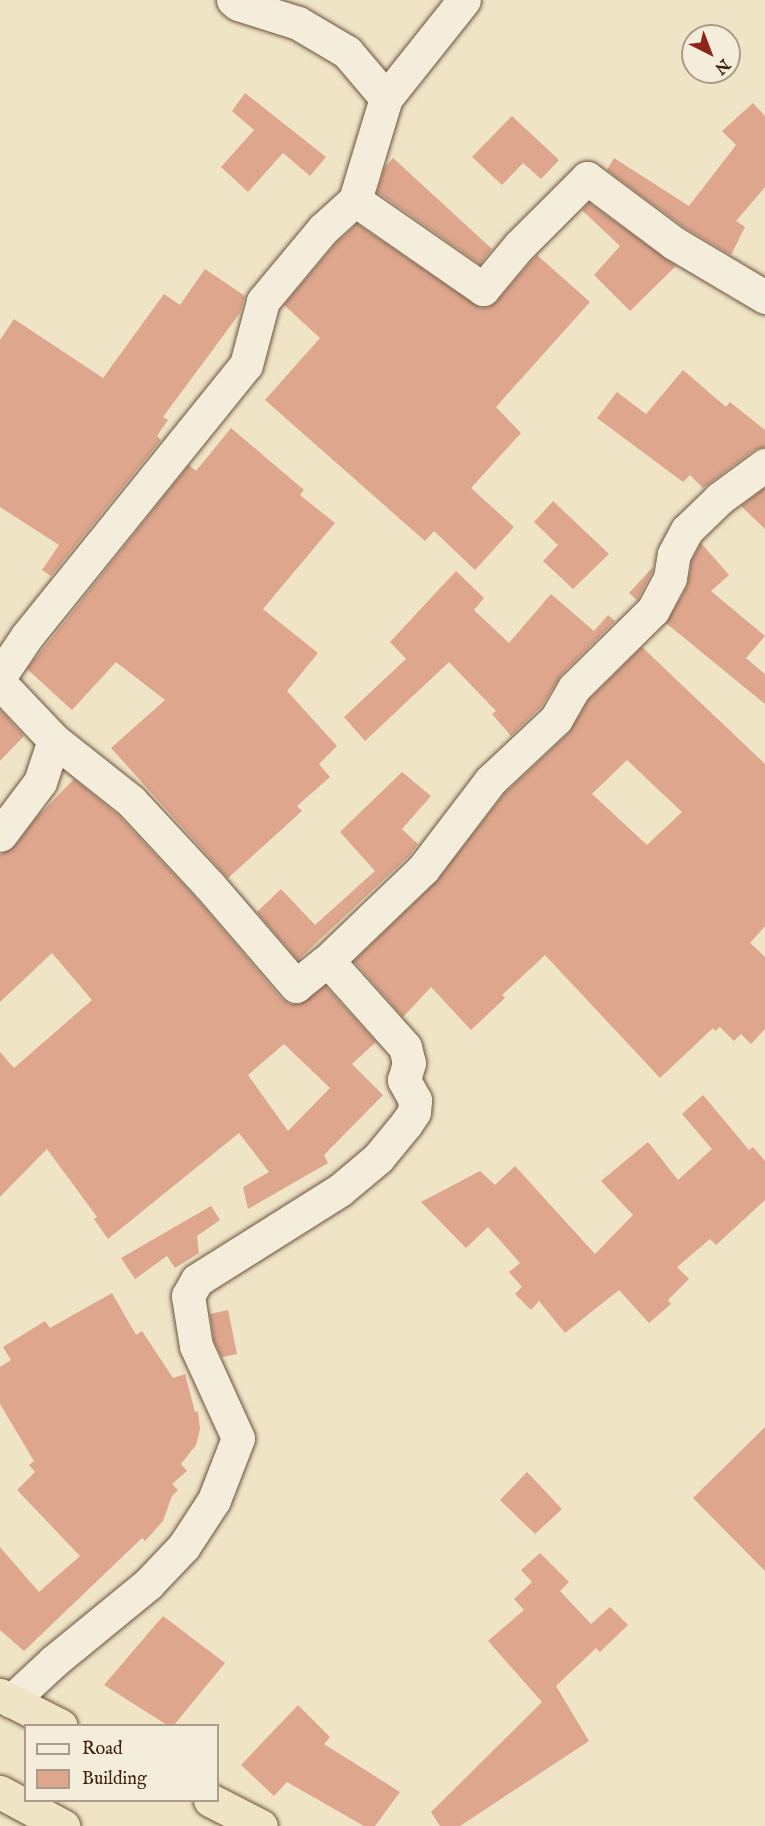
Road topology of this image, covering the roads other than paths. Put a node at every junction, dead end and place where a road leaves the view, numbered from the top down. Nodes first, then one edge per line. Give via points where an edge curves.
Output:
1 (233, 0) edge
2 (464, 0) edge
3 (386, 98) junction
4 (356, 200) junction
5 (765, 297) edge
6 (765, 465) edge
7 (0, 676) edge
8 (0, 683) edge
9 (54, 740) junction
10 (0, 835) edge
11 (326, 963) junction
12 (6, 1698) edge
13 (59, 1724) edge
14 (0, 1792) edge
15 (214, 1802) edge
16 (63, 1826) edge
17 (261, 1826) edge

1 - 3 street via 298,22 347,52
2 - 3 street
3 - 4 street
4 - 5 street via 483,289 519,246 587,178 674,243
4 - 7 street via 323,229 263,301 246,364 27,636
6 - 11 street via 720,498 687,530 674,554 670,578 653,610 574,688 556,719 490,781 423,869
8 - 9 street
9 - 10 street via 40,782
9 - 11 street via 131,801 296,986
11 - 12 street via 405,1047 409,1063 404,1080 415,1100 414,1112 378,1158 340,1190 197,1280 188,1296 196,1346 238,1438 214,1500 184,1546 148,1584
12 - 13 highway
14 - 16 highway
15 - 17 highway

